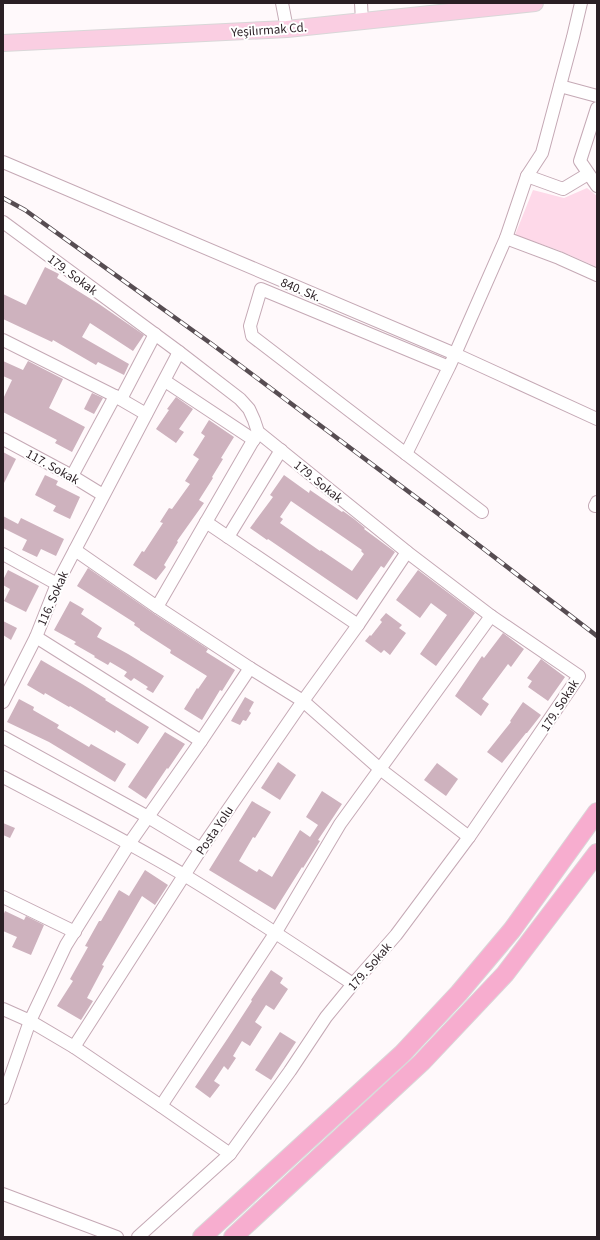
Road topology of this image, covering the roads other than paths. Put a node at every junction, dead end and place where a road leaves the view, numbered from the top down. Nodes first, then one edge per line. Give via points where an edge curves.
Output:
1 (282, 3) edge
2 (361, 3) edge
3 (535, 3) edge
4 (581, 3) edge
5 (362, 22) junction
6 (287, 29) junction
7 (3, 43) edge
8 (560, 86) junction
9 (597, 96) edge
10 (597, 108) edge
11 (3, 162) edge
12 (588, 174) junction
13 (527, 176) junction
14 (597, 186) edge
15 (3, 222) edge
16 (506, 238) junction
17 (597, 275) edge
18 (155, 334) junction
19 (3, 340) edge
20 (179, 352) junction
21 (455, 354) junction
22 (449, 367) junction
23 (164, 381) junction
24 (118, 398) junction
25 (146, 414) junction
26 (597, 419) edge
27 (256, 436) junction
28 (3, 439) edge
29 (281, 450) junction
30 (406, 454) junction
31 (72, 476) junction
32 (103, 495) junction
33 (482, 512) dead end
34 (206, 522) junction
35 (228, 537) junction
36 (75, 550) junction
37 (407, 552) junction
38 (3, 554) edge
39 (58, 584) junction
40 (157, 607) junction
41 (491, 616) junction
42 (358, 626) junction
43 (36, 637) junction
44 (250, 668) junction
45 (302, 701) junction
46 (3, 702) edge
47 (3, 738) edge
48 (201, 741) junction
49 (380, 769) junction
50 (3, 777) edge
51 (597, 812) edge
52 (148, 817) junction
53 (468, 837) junction
54 (129, 844) junction
55 (201, 849) junction
56 (597, 853) edge
57 (184, 875) junction
58 (3, 897) edge
59 (75, 932) junction
60 (276, 932) junction
61 (353, 984) junction
62 (3, 1009) edge
63 (30, 1021) junction
64 (74, 1047) junction
65 (3, 1098) edge
66 (161, 1106) junction
67 (230, 1154) junction
68 (3, 1194) edge
69 (118, 1237) edge
70 (138, 1237) edge
71 (202, 1237) edge
72 (233, 1237) edge

1 - 6 street
2 - 5 street
3 - 5 main road, Yeşilırmak Cd.
4 - 8 street
5 - 6 main road, Yeşilırmak Cd.
6 - 7 main road, Yeşilırmak Cd.
8 - 9 street
8 - 13 street via 542,153
10 - 12 street via 580,161
11 - 21 street, 840. Sk.
12 - 13 street via 563,190
12 - 14 street
13 - 16 street
15 - 18 street, 179. Sokak
16 - 17 street
16 - 21 street
18 - 20 street, 179. Sokak
18 - 24 street
19 - 24 street
20 - 23 street, 116. Sokak
20 - 27 street, 179. Sokak via 240,399 254,420
21 - 22 street
21 - 26 street, 840. Sk.
22 - 30 street
22 - 30 street via 261,289 250,326 252,336
23 - 25 street, 116. Sokak
23 - 27 street
24 - 25 street
24 - 31 street
25 - 32 street, 116. Sokak
27 - 29 street, 179. Sokak
27 - 34 street
28 - 31 street, 117. Sokak
29 - 35 street
29 - 37 street, 179. Sokak
30 - 33 street
31 - 32 street, 117. Sokak
32 - 36 street, 116. Sokak
34 - 35 street
34 - 40 street
35 - 42 street
36 - 39 street, 116. Sokak
36 - 40 street
37 - 41 street, 179. Sokak
37 - 42 street, Posta Yolu
38 - 39 street
39 - 43 street, 116. Sokak
40 - 44 street
41 - 49 street
41 - 53 street, 179. Sokak via 579,676
42 - 45 street, Posta Yolu
43 - 46 street, 116. Sokak
43 - 48 street
44 - 45 street
44 - 48 street
45 - 49 street
45 - 55 street, Posta Yolu
47 - 52 street
48 - 52 street
49 - 53 street
49 - 60 street via 340,824
50 - 54 street
51 - 71 highway via 512,930 459,993 402,1054
52 - 54 street
52 - 55 street
53 - 61 street, 179. Sokak via 396,935
54 - 57 street
54 - 59 street
55 - 57 street, Posta Yolu
56 - 72 highway via 505,974 422,1062
57 - 60 street
57 - 64 street, Posta Yolu
58 - 59 street
59 - 63 street via 66,945
60 - 61 street
60 - 66 street
61 - 67 street, 179. Sokak via 326,1017
62 - 63 street
63 - 64 street
63 - 65 street
64 - 66 street
66 - 67 street
67 - 70 street, 179. Sokak
68 - 69 street

